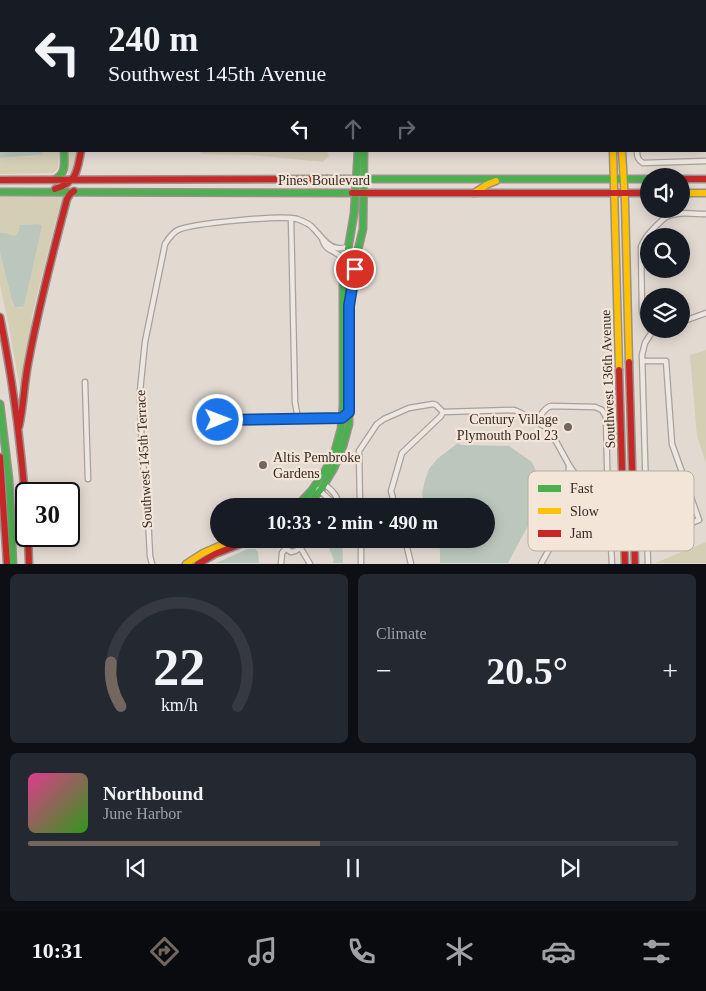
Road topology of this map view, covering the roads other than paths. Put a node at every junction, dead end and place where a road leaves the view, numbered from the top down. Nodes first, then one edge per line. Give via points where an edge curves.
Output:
1 (64, 152) edge
2 (81, 152) edge
3 (358, 152) edge
4 (364, 152) edge
5 (613, 152) edge
6 (622, 152) edge
7 (637, 152) edge
8 (706, 162) edge
9 (357, 179) junction
10 (365, 179) junction
11 (500, 179) junction
12 (614, 179) junction
13 (624, 179) junction
14 (640, 179) edge
15 (690, 179) edge
16 (706, 179) edge
17 (0, 180) edge
18 (54, 180) junction
19 (72, 180) junction
20 (477, 180) junction
21 (74, 191) junction
22 (0, 192) edge
23 (48, 192) junction
24 (706, 192) edge
25 (355, 193) junction
26 (365, 193) junction
27 (459, 193) junction
28 (474, 193) junction
29 (615, 193) junction
30 (624, 193) junction
31 (640, 193) edge
32 (690, 193) edge
33 (706, 214) edge
34 (291, 218) junction
35 (322, 238) junction
36 (348, 247) junction
37 (357, 254) junction
38 (346, 261) junction
39 (642, 288) edge
40 (706, 314) edge
41 (0, 317) edge
42 (690, 319) edge
43 (648, 338) edge
44 (642, 361) junction
45 (85, 382) dead end
46 (0, 404) edge
47 (349, 412) junction
48 (443, 412) junction
49 (342, 418) junction
50 (298, 419) junction
51 (218, 420) dead end
52 (537, 422) junction
53 (19, 427) junction
54 (0, 457) edge
55 (569, 465) junction
56 (569, 471) edge
57 (573, 471) edge
58 (607, 471) edge
59 (622, 471) edge
60 (632, 471) edge
61 (645, 471) edge
62 (682, 471) edge
63 (88, 480) dead end
64 (24, 482) edge
65 (322, 483) junction
66 (317, 489) junction
67 (306, 498) edge
68 (312, 498) edge
69 (328, 498) edge
70 (337, 498) edge
71 (360, 498) edge
72 (393, 498) edge
73 (694, 506) edge
74 (694, 522) edge
75 (28, 547) edge
76 (211, 548) edge
77 (230, 548) edge
78 (286, 548) joint
79 (300, 548) joint
80 (361, 548) edge
81 (407, 548) edge
82 (549, 551) edge
83 (611, 551) edge
84 (625, 551) edge
85 (635, 551) edge
86 (647, 551) edge
87 (7, 564) edge
88 (13, 564) edge
89 (29, 564) edge
90 (152, 564) edge
91 (186, 564) edge
92 (198, 564) edge
93 (281, 564) edge
94 (310, 564) edge
95 (361, 564) edge
96 (411, 564) edge
97 (541, 564) edge
98 (612, 564) edge
99 (625, 564) edge
100 (635, 564) edge
101 (648, 564) edge

1 - 18 main road via 64,172
2 - 19 main road
3 - 9 main road
4 - 10 main road
5 - 12 main road, Southwest 136th Avenue
6 - 13 main road, Southwest 136th Avenue
7 - 8 street via 643,163
9 - 10 main road, Pines Boulevard
9 - 19 main road, Pines Boulevard
9 - 25 main road
10 - 20 main road, Pines Boulevard
10 - 26 main road
11 - 12 main road, Pines Boulevard
11 - 20 main road, Pines Boulevard
11 - 28 main road
12 - 13 main road, Pines Boulevard
12 - 29 main road, Southwest 136th Avenue
13 - 14 main road, Pines Boulevard
13 - 30 main road, Southwest 136th Avenue
15 - 16 main road
17 - 18 main road, Pines Boulevard
18 - 19 main road, Pines Boulevard
19 - 23 main road via 64,187
20 - 27 main road
21 - 23 main road, Pines Boulevard
21 - 25 main road, Pines Boulevard
21 - 53 main road via 67,199 38,312
22 - 23 main road, Pines Boulevard
24 - 32 main road
25 - 26 main road, Pines Boulevard
25 - 36 main road
26 - 27 main road, Pines Boulevard
26 - 37 main road via 363,229
27 - 28 main road, Pines Boulevard
28 - 29 main road, Pines Boulevard
29 - 30 main road, Pines Boulevard
29 - 59 main road, Southwest 136th Avenue
30 - 31 main road, Pines Boulevard
30 - 60 main road, Southwest 136th Avenue
33 - 39 street via 672,215 662,220 645,238 641,247
34 - 35 street via 312,226
34 - 50 street
34 - 90 street, Southwest 145th Terrace via 188,227 173,233 165,244 143,357 140,391
35 - 36 street via 335,248
35 - 38 street via 328,250
36 - 38 main road
37 - 38 main road
37 - 47 main road via 349,306
38 - 49 main road
40 - 42 street
41 - 53 main road
43 - 44 street
44 - 61 street
44 - 62 street via 666,361 672,444
45 - 63 street
46 - 88 main road via 9,479
47 - 49 street
47 - 65 main road via 349,424 338,460
48 - 52 street via 514,410
48 - 71 street via 436,405 429,404 409,408 380,421 359,452
48 - 72 street via 402,453 391,491
49 - 50 street
49 - 65 main road
50 - 51 street
52 - 55 street via 548,428
52 - 58 street via 548,406 595,406 602,410 606,417
53 - 64 main road
54 - 87 main road
55 - 56 street
55 - 57 street
65 - 66 main road
65 - 70 street
66 - 67 main road
66 - 68 main road
66 - 69 street
73 - 74 street via 699,520
75 - 89 main road
76 - 91 main road
77 - 92 main road
78 - 79 street via 291,552
78 - 93 street
79 - 94 street
80 - 95 street
81 - 96 street
82 - 97 street
83 - 98 street
84 - 99 main road, Southwest 136th Avenue
85 - 100 main road, Southwest 136th Avenue
86 - 101 street

